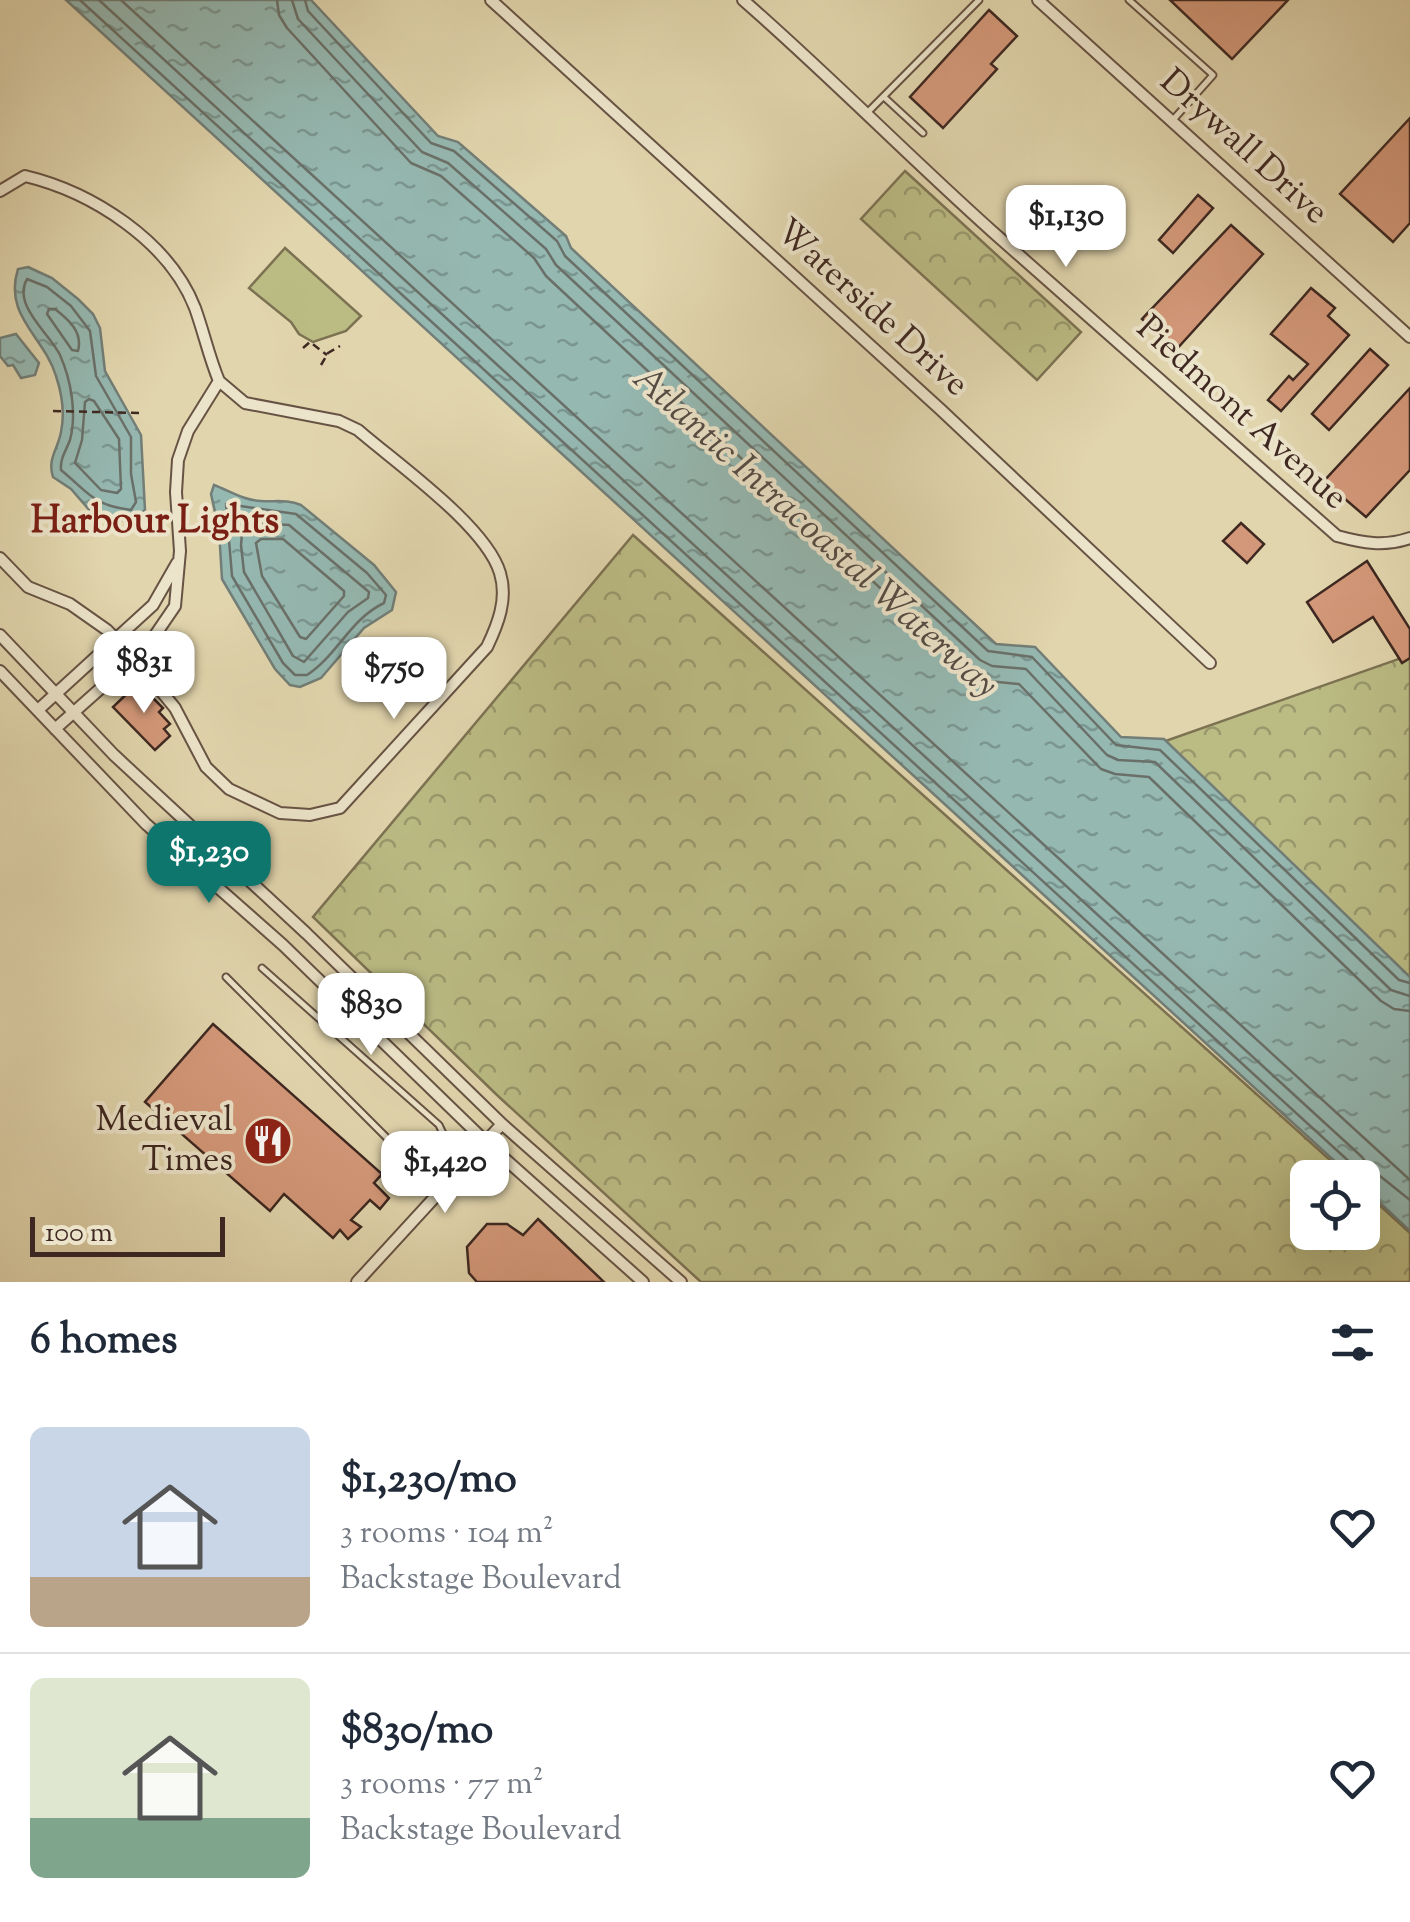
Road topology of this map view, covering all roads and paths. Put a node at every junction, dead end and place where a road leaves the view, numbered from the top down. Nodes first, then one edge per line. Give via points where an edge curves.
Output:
1 (491, 0) edge
2 (743, 0) edge
3 (980, 0) edge
4 (1038, 0) edge
5 (1129, 0) edge
6 (884, 97) junction
7 (866, 114) junction
8 (1172, 121) junction
9 (923, 133) dead end
10 (0, 191) edge
11 (1410, 336) edge
12 (340, 346) dead end
13 (303, 348) dead end
14 (327, 355) junction
15 (321, 365) dead end
16 (219, 382) junction
17 (53, 411) dead end
18 (139, 414) dead end
19 (1410, 538) edge
20 (0, 558) edge
21 (178, 562) junction
22 (0, 635) edge
23 (116, 639) junction
24 (134, 658) junction
25 (1210, 663) dead end
26 (0, 671) edge
27 (57, 694) junction
28 (38, 710) junction
29 (73, 712) junction
30 (55, 729) junction
31 (262, 968) dead end
32 (226, 977) dead end
33 (502, 1124) junction
34 (486, 1142) junction
35 (357, 1282) edge
36 (643, 1282) edge
37 (681, 1282) edge

1 - 25 street, Waterside Drive
2 - 7 street, Piedmont Avenue
3 - 6 lane
4 - 8 street, Drywall Drive
5 - 8 lane via 1213,75
6 - 7 lane
6 - 9 lane
7 - 19 street, Piedmont Avenue via 1337,536 1392,544
8 - 11 street, Drywall Drive
10 - 16 street via 25,176 53,182 99,203 131,228 171,266 194,307
12 - 14 path
13 - 14 path via 310,341
14 - 15 path
16 - 21 street via 178,460
16 - 24 street via 245,403 358,430 471,528 500,574 498,624 486,647 361,788 340,808 310,815 280,813 228,789 206,767 176,708
17 - 18 path
20 - 23 street via 28,587 70,604
21 - 23 street via 162,594
21 - 24 street via 174,606
22 - 27 street
23 - 24 street
23 - 27 street
24 - 29 street
26 - 28 street
27 - 28 street
27 - 29 street
28 - 30 street
29 - 30 street
29 - 33 street
30 - 34 street via 146,824 283,945
31 - 32 lane via 439,1126 446,1140 430,1159 398,1148
33 - 34 street
33 - 37 street
34 - 35 street
34 - 36 street

